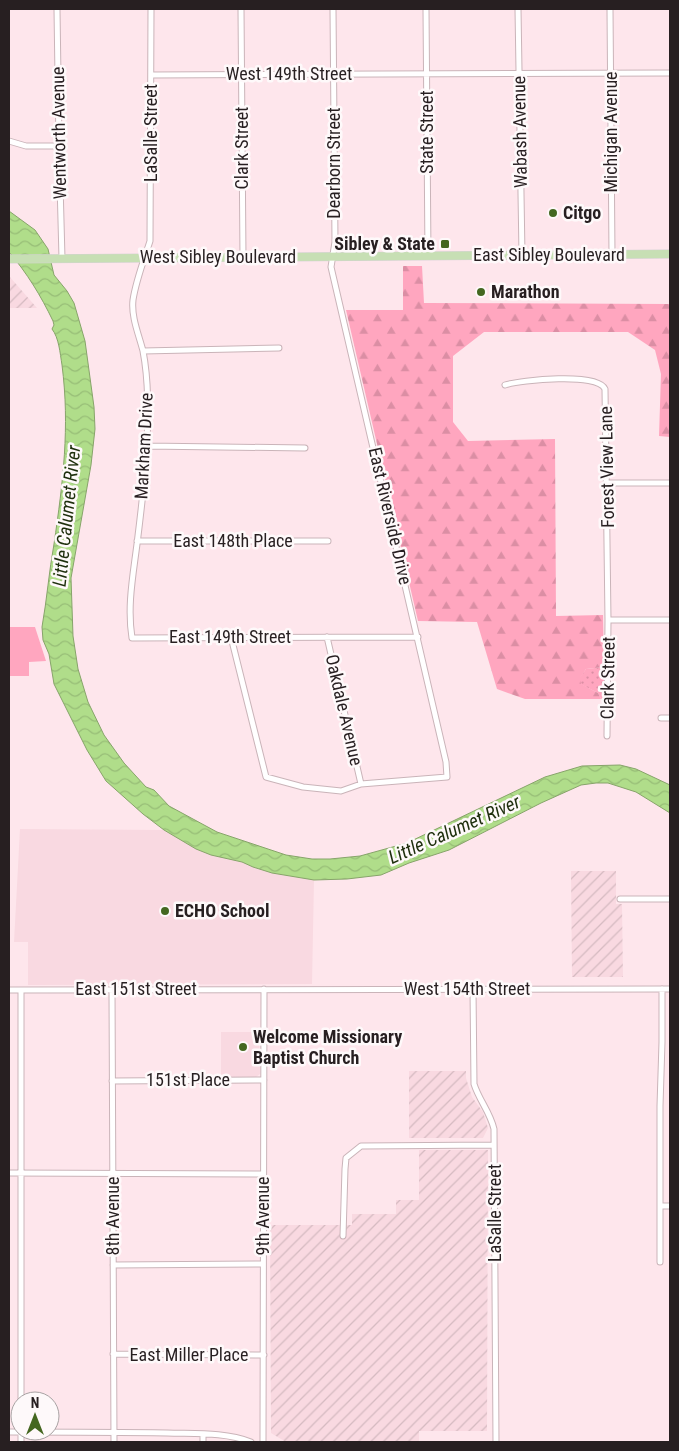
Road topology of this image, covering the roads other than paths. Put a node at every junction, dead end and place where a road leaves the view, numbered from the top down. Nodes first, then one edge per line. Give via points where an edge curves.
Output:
1 (57, 9) edge
2 (151, 9) edge
3 (241, 9) edge
4 (333, 9) edge
5 (426, 9) edge
6 (518, 9) edge
7 (610, 9) edge
8 (670, 72) edge
9 (427, 73) junction
10 (519, 73) junction
11 (610, 73) junction
12 (334, 74) junction
13 (152, 75) junction
14 (241, 75) junction
15 (9, 141) edge
16 (59, 146) junction
17 (670, 254) edge
18 (522, 255) junction
19 (612, 255) junction
20 (333, 256) junction
21 (428, 256) junction
22 (243, 257) junction
23 (60, 258) junction
24 (145, 258) junction
25 (9, 259) edge
26 (279, 348) dead end
27 (143, 350) junction
28 (505, 385) dead end
29 (147, 446) junction
30 (305, 448) dead end
31 (607, 483) junction
32 (670, 483) edge
33 (328, 540) dead end
34 (137, 541) junction
35 (608, 620) junction
36 (670, 620) edge
37 (231, 637) junction
38 (327, 637) junction
39 (418, 637) junction
40 (132, 638) joint
41 (661, 718) dead end
42 (670, 718) edge
43 (607, 736) dead end
44 (361, 784) junction
45 (670, 899) edge
46 (620, 900) dead end
47 (264, 989) junction
48 (473, 989) junction
49 (662, 989) junction
50 (670, 989) edge
51 (9, 990) edge
52 (21, 990) junction
53 (112, 990) junction
54 (264, 1080) junction
55 (112, 1081) junction
56 (494, 1145) junction
57 (9, 1173) edge
58 (21, 1173) junction
59 (113, 1173) junction
60 (263, 1174) junction
61 (660, 1206) junction
62 (670, 1206) edge
63 (343, 1236) dead end
64 (660, 1262) dead end
65 (113, 1264) junction
66 (263, 1264) junction
67 (113, 1354) junction
68 (264, 1355) junction
69 (21, 1391) edge
70 (60, 1431) edge
71 (114, 1432) junction
72 (203, 1434) junction
73 (114, 1442) edge
74 (203, 1442) edge
75 (251, 1442) edge
76 (263, 1442) edge
77 (496, 1442) edge

1 - 16 street, Wentworth Avenue
2 - 13 street, LaSalle Street
3 - 14 street, Clark Street
4 - 12 street, Dearborn Street
5 - 9 street, State Street
6 - 10 street, Wabash Avenue
7 - 11 street, Michigan Avenue
8 - 11 street
9 - 10 street
9 - 12 street, West 149th Street
9 - 21 street, State Street
10 - 11 street
10 - 18 street, Wabash Avenue
11 - 19 street, Michigan Avenue
12 - 14 street, West 149th Street
12 - 20 street, Dearborn Street
13 - 14 street, West 149th Street
13 - 24 street, LaSalle Street via 150,242
14 - 22 street, Clark Street
15 - 16 street via 26,146
16 - 23 street, Wentworth Avenue
17 - 19 main road, East Sibley Boulevard
18 - 19 main road, East Sibley Boulevard
18 - 21 main road, East Sibley Boulevard
20 - 21 main road, West Sibley Boulevard
20 - 22 main road, West Sibley Boulevard
20 - 39 street, East Riverside Drive via 331,268
22 - 24 main road, West Sibley Boulevard
23 - 24 main road, West Sibley Boulevard
23 - 25 main road, West Sibley Boulevard
24 - 27 street, Markham Drive via 133,301 136,330
26 - 27 street
27 - 29 street, Markham Drive via 148,383
28 - 31 street, Forest View Lane via 534,380 592,381 604,385
29 - 30 street
29 - 34 street, Markham Drive
31 - 32 street
31 - 35 street, Forest View Lane
33 - 34 street, East 148th Place
34 - 40 street, Markham Drive via 130,595
35 - 36 street
35 - 43 street, Clark Street
37 - 38 street, East 149th Street
37 - 40 street, East 149th Street
37 - 44 street via 266,777 303,788 341,791
38 - 39 street, East 149th Street
38 - 44 street, Oakdale Avenue
39 - 44 street, East Riverside Drive via 447,777
41 - 42 street
45 - 46 street
47 - 48 street, West 154th Street
47 - 53 street, East 151st Street
47 - 54 street, 9th Avenue
48 - 49 street, West 154th Street
48 - 56 street, LaSalle Street via 474,1084 491,1117
49 - 50 street, West 154th Street
49 - 61 street
51 - 52 street, East 151st Street
52 - 53 street, East 151st Street
52 - 58 street
53 - 55 street, 8th Avenue
54 - 55 street, 151st Place
54 - 60 street, 9th Avenue
55 - 59 street, 8th Avenue
56 - 63 street via 361,1146 346,1158
56 - 77 street, LaSalle Street
57 - 58 street
58 - 59 street
58 - 69 street
59 - 60 street
59 - 65 street, 8th Avenue
60 - 66 street, 9th Avenue
61 - 62 street
61 - 64 street
65 - 66 street
65 - 67 street, 8th Avenue
66 - 68 street, 9th Avenue
67 - 68 street, East Miller Place
67 - 71 street, 8th Avenue
68 - 76 street, 9th Avenue
70 - 71 street
71 - 72 street
71 - 73 street, 8th Avenue
72 - 74 street
72 - 75 street via 236,1436

